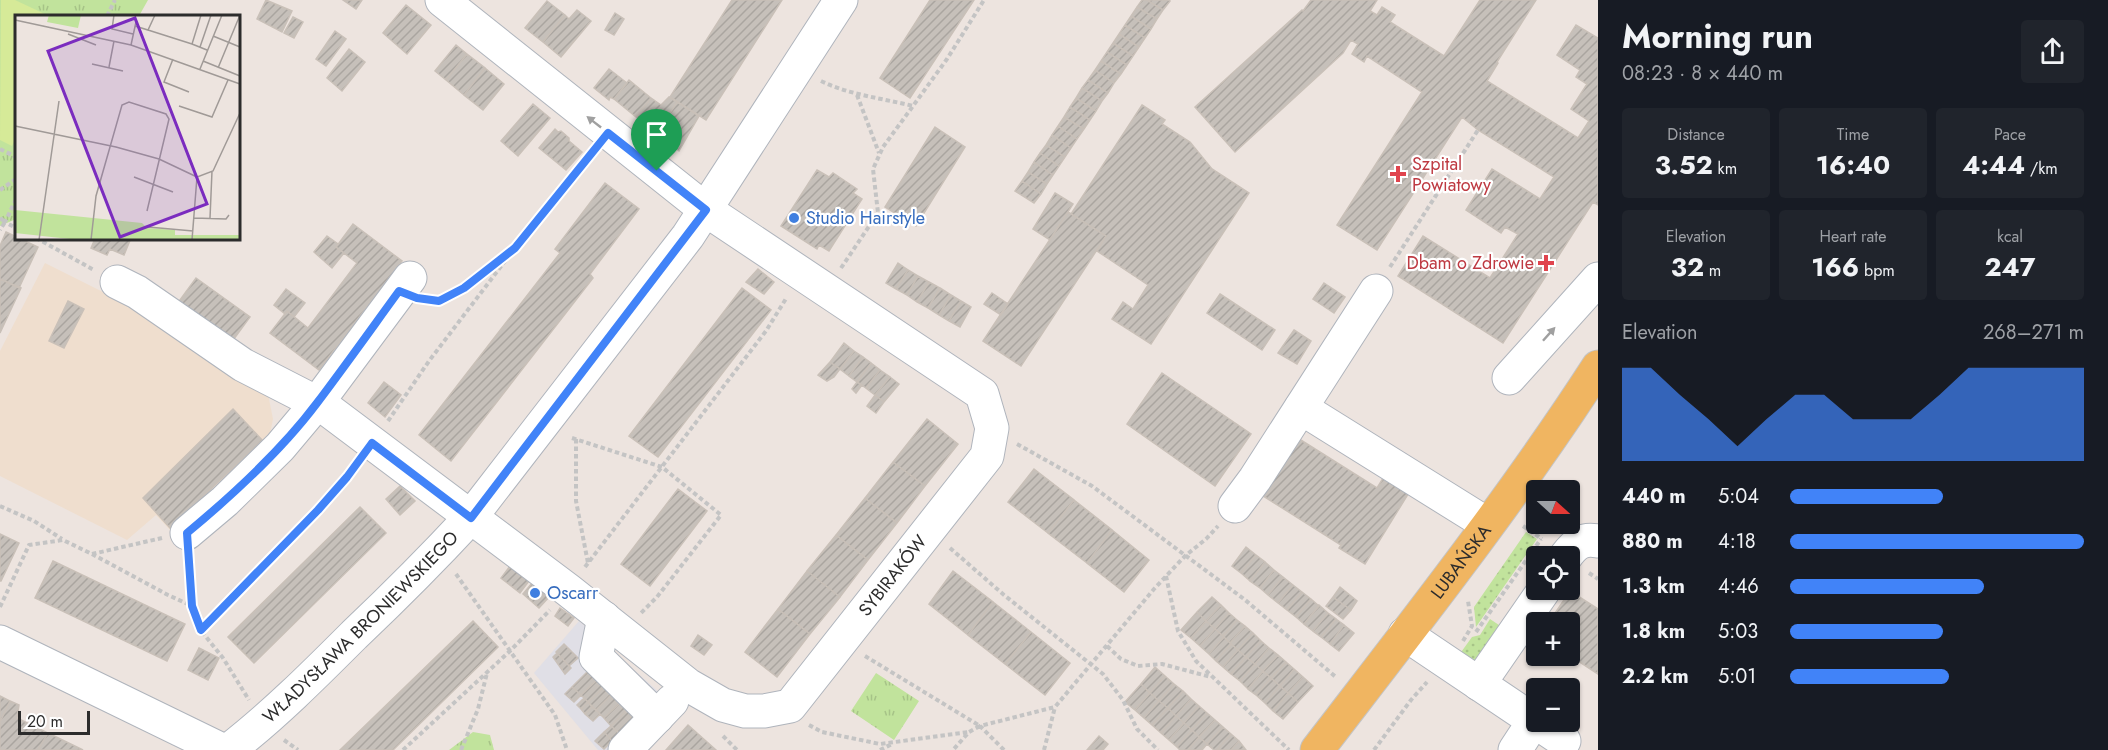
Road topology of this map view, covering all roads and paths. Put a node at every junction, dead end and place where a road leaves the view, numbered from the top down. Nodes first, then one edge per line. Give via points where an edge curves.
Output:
1 (115, 0) edge
2 (442, 0) edge
3 (841, 0) edge
4 (984, 0) edge
5 (108, 15) edge
6 (797, 68) junction
7 (857, 95) junction
8 (913, 106) junction
9 (1478, 130) dead end
10 (608, 133) junction
11 (0, 149) edge
12 (880, 154) junction
13 (15, 156) edge
14 (15, 180) edge
15 (0, 189) edge
16 (15, 202) edge
17 (706, 210) junction
18 (0, 218) edge
19 (5, 222) junction
20 (15, 227) edge
21 (0, 230) edge
22 (40, 240) edge
23 (515, 248) junction
24 (1598, 279) edge
25 (117, 282) joint
26 (813, 282) junction
27 (405, 284) joint
28 (1376, 291) joint
29 (1598, 367) edge
30 (1509, 378) dead end
31 (317, 403) junction
32 (1301, 408) junction
33 (991, 433) junction
34 (372, 443) junction
35 (662, 467) junction
36 (0, 506) edge
37 (1235, 506) joint
38 (471, 518) junction
39 (1487, 524) junction
40 (1523, 526) dead end
41 (928, 531) junction
42 (187, 533) junction
43 (63, 540) junction
44 (1598, 541) edge
45 (1551, 546) edge
46 (1573, 546) edge
47 (92, 554) junction
48 (1185, 556) junction
49 (588, 563) junction
50 (455, 572) dead end
51 (1166, 576) junction
52 (1526, 576) edge
53 (568, 590) junction
54 (1537, 600) edge
55 (192, 606) junction
56 (0, 607) edge
57 (614, 626) junction
58 (201, 630) junction
59 (1476, 632) dead end
60 (1405, 634) junction
61 (843, 639) junction
62 (0, 642) edge
63 (1107, 646) junction
64 (510, 651) junction
65 (1091, 664) junction
66 (488, 672) junction
67 (1213, 677) junction
68 (1479, 684) junction
69 (688, 685) junction
70 (1359, 695) junction
71 (250, 703) dead end
72 (1055, 707) junction
73 (1526, 716) edge
74 (657, 717) junction
75 (807, 724) dead end
76 (980, 726) junction
77 (969, 732) junction
78 (1527, 732) edge
79 (1550, 732) edge
80 (277, 735) dead end
81 (1564, 741) dead end
82 (895, 742) junction
83 (222, 750) edge
84 (229, 750) edge
85 (298, 750) edge
86 (403, 750) edge
87 (461, 750) edge
88 (567, 750) edge
89 (626, 750) edge
90 (880, 750) edge
91 (954, 750) edge
92 (1004, 750) edge
93 (1044, 750) edge
94 (1158, 750) edge
95 (1289, 750) edge
96 (1317, 750) edge
97 (1515, 750) edge

1 - 5 path
10 -> 2 street, SYBIRAKÓW
3 - 6 street, WŁADYSŁAWA BRONIEWSKIEGO
4 - 8 path
6 - 7 path
6 - 17 street, WŁADYSŁAWA BRONIEWSKIEGO
7 - 8 path
7 - 12 path
8 - 12 path
9 - 28 path
10 - 17 street, SYBIRAKÓW
10 - 23 path
11 - 13 path
12 - 26 path via 873,169 878,213
14 - 15 path
16 - 19 path
17 - 26 street, SYBIRAKÓW
17 - 38 street, WŁADYSŁAWA BRONIEWSKIEGO
18 - 19 path
19 - 20 path
19 - 21 path
22 - 25 path
23 - 27 path via 464,288 439,301 417,298
23 - 34 path
30 -> 24 street
25 - 31 street, SYBIRAKÓW via 243,365
26 - 33 street, SYBIRAKÓW via 982,394
26 - 35 path via 766,331
27 - 31 street
28 - 32 street
29 - 39 main road, LUBAŃSKA
31 - 34 street, SYBIRAKÓW
31 - 42 street via 280,447
32 - 37 street
32 - 39 street
33 - 41 street, SYBIRAKÓW via 987,456
33 - 48 path via 1026,447 1092,486
34 - 38 street, SYBIRAKÓW
34 - 58 path via 318,510
35 - 49 path
35 - 49 path via 574,438 576,501
35 - 57 path via 721,515 657,597
36 - 43 path
37 - 48 path
38 - 53 street, SYBIRAKÓW
38 - 84 street, WŁADYSŁAWA BRONIEWSKIEGO via 283,706
39 - 60 main road, LUBAŃSKA
40 - 45 path
41 - 61 street, SYBIRAKÓW
41 - 65 path
42 - 47 path
42 - 55 path
43 - 47 path
43 - 56 path via 29,545
44 - 46 street via 1586,540
47 - 55 path
48 - 51 path
48 - 70 path via 1244,598
49 - 53 path
50 - 64 path
51 - 63 path
51 - 67 path via 1178,631 1196,661
52 - 59 path
53 - 57 street, SYBIRAKÓW
53 - 64 path
54 - 68 street
55 - 58 path
57 - 69 street, SYBIRAKÓW
57 - 74 street via 596,657
58 - 71 path
60 - 68 street
60 - 70 main road, LUBAŃSKA
61 - 69 street, SYBIRAKÓW via 790,706 745,711 723,705
61 - 76 path
62 - 83 street
63 - 65 path
63 - 67 path via 1121,659 1138,666 1162,664
64 - 66 path
64 - 88 path via 555,715
65 - 72 path
65 - 94 path via 1123,700 1137,729
66 - 86 path
66 - 87 path
67 - 95 path
68 - 73 street
69 - 74 street
70 - 96 main road, LUBAŃSKA
72 - 76 path
72 - 93 path
74 - 89 street
75 - 82 path via 849,738 880,744
76 - 77 path
76 - 92 path
77 - 82 path
77 - 91 path
78 - 97 street
79 - 81 street
80 - 85 path
82 - 90 path

